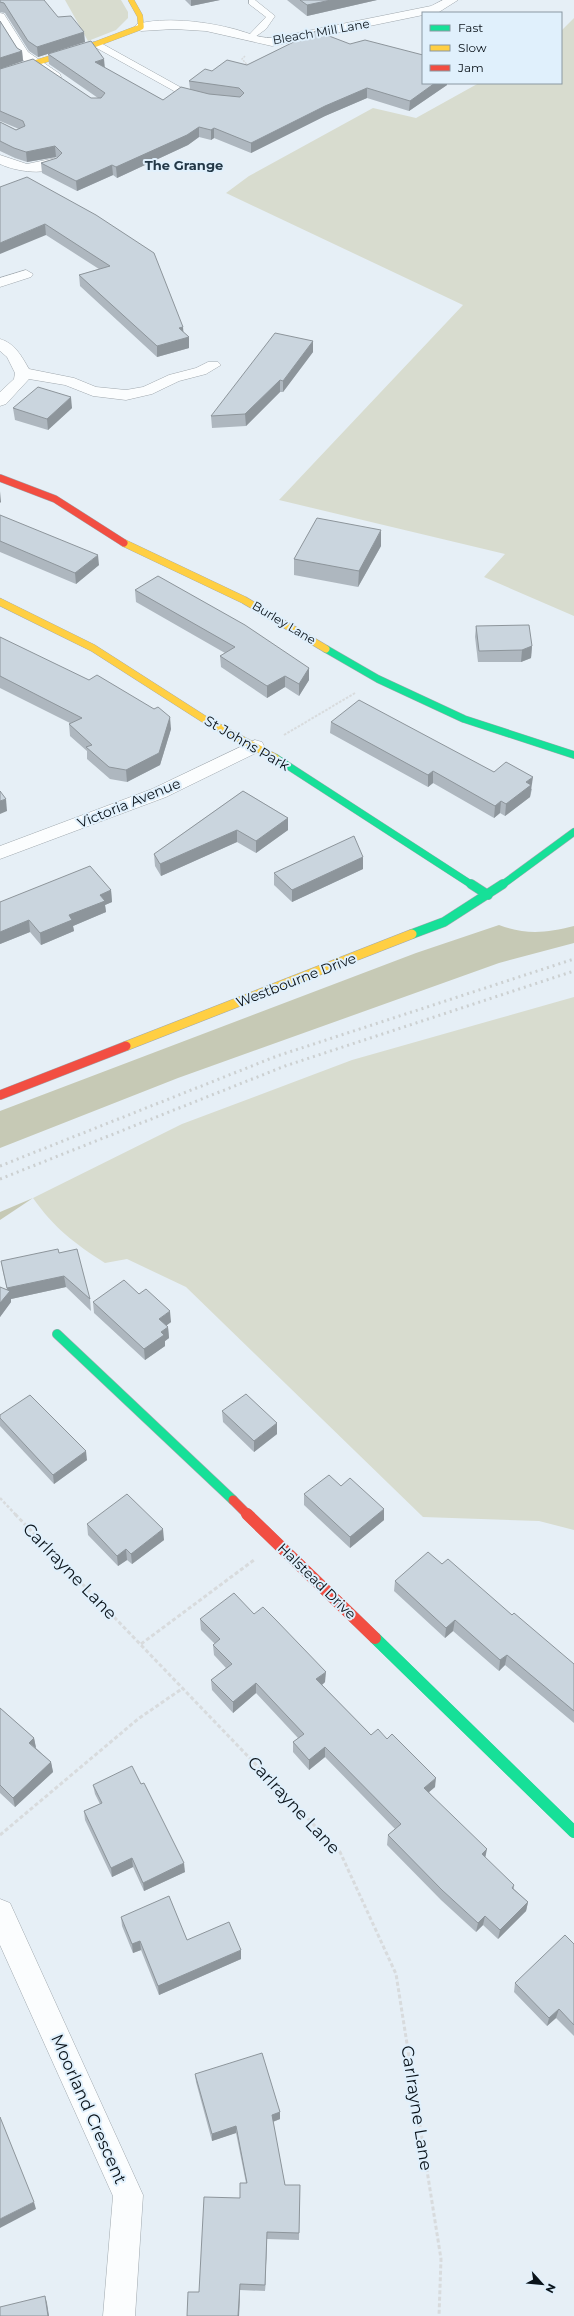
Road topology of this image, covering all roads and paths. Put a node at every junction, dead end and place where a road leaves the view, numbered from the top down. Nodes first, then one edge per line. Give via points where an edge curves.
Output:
1 (131, 0) edge
2 (452, 0) edge
3 (252, 2) dead end
4 (425, 12) edge
5 (422, 13) edge
6 (0, 17) edge
7 (141, 27) junction
8 (256, 39) junction
9 (96, 44) junction
10 (34, 63) junction
11 (251, 68) edge
12 (0, 74) edge
13 (66, 84) edge
14 (204, 98) edge
15 (0, 158) edge
16 (55, 162) edge
17 (26, 274) dead end
18 (0, 283) edge
19 (0, 344) edge
20 (214, 365) dead end
21 (24, 373) junction
22 (0, 401) edge
23 (0, 478) edge
24 (0, 602) edge
25 (378, 679) junction
26 (258, 748) junction
27 (574, 755) edge
28 (574, 832) edge
29 (0, 853) edge
30 (488, 895) junction
31 (0, 1095) edge
32 (57, 1334) dead end
33 (0, 1498) edge
34 (277, 1542) junction
35 (141, 1644) junction
36 (183, 1688) junction
37 (574, 1832) edge
38 (0, 1834) edge
39 (0, 1913) edge
40 (119, 2316) edge
41 (439, 2316) edge

1 - 7 street via 140,16
2 - 4 street, Bleach Mill Lane via 435,10
3 - 8 lane via 271,16
5 - 8 street, Bleach Mill Lane via 272,42
6 - 10 street via 23,54
7 - 8 street, Bleach Mill Lane via 198,26
7 - 9 street
8 - 11 path via 242,59
9 - 10 street
9 - 14 lane via 186,94
10 - 12 street
10 - 13 street
15 - 16 street via 19,168 36,169
17 - 18 street
19 - 21 street via 13,354
20 - 21 street via 174,378 147,391 126,395 94,391 69,381
21 - 22 street via 21,380
23 - 25 street, Burley Lane via 55,499 113,538 244,600
24 - 26 street, St Johns Park via 121,664 236,739
25 - 26 path
25 - 27 street, Burley Lane via 464,719
26 - 29 street, Victoria Avenue via 159,793
26 - 30 street, St Johns Park
28 - 30 street, Westbourne Drive
30 - 31 street, Westbourne Drive via 444,922
32 - 34 street, Halstead Drive
33 - 35 path, Carlrayne Lane
34 - 35 path
34 - 37 street, Halstead Drive
35 - 36 path, Carlrayne Lane
36 - 38 path via 138,1720
36 - 41 path, Carlrayne Lane via 340,1852 396,1974 442,2259
39 - 40 street, Moorland Crescent via 128,2195

